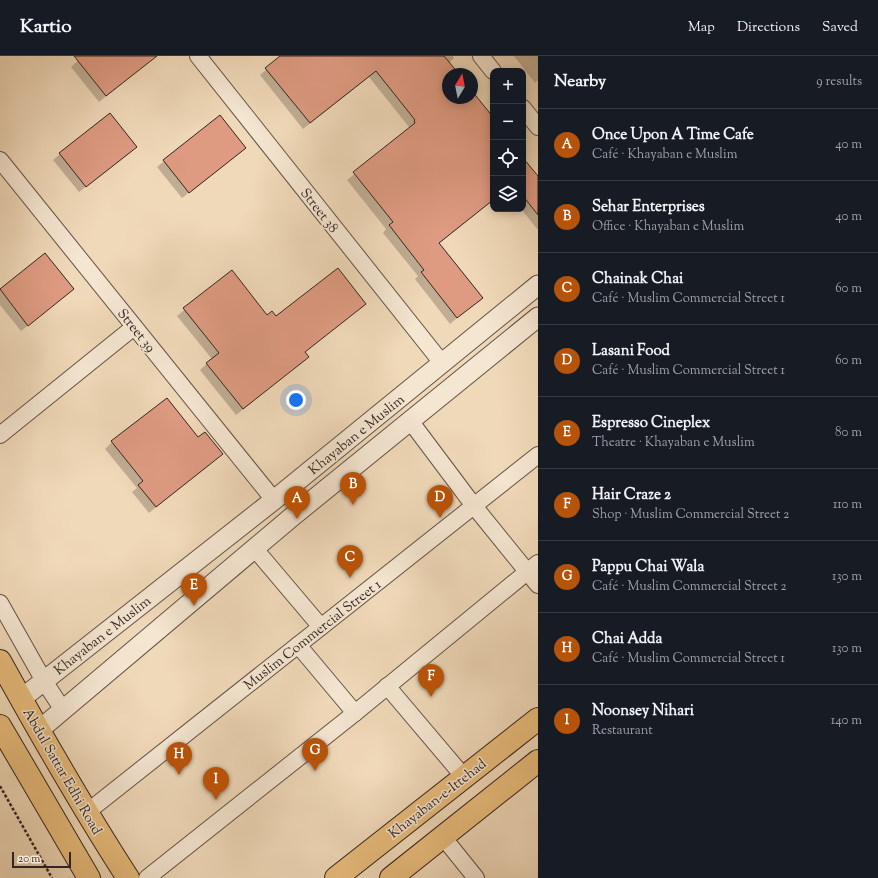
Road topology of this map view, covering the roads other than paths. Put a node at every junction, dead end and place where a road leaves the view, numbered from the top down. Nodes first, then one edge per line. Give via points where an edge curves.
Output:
1 (198, 56) edge
2 (481, 56) edge
3 (491, 68) edge
4 (526, 112) edge
5 (538, 127) edge
6 (0, 160) edge
7 (538, 285) edge
8 (538, 317) edge
9 (490, 324) junction
10 (134, 327) junction
11 (506, 344) junction
12 (442, 363) junction
13 (410, 422) junction
14 (0, 435) edge
15 (538, 455) edge
16 (274, 500) junction
17 (474, 506) junction
18 (255, 549) junction
19 (533, 567) edge
20 (538, 585) edge
21 (0, 603) edge
22 (321, 627) junction
23 (298, 645) junction
24 (0, 661) edge
25 (44, 681) junction
26 (387, 686) junction
27 (21, 699) junction
28 (63, 710) junction
29 (355, 713) junction
30 (537, 722) edge
31 (0, 726) edge
32 (38, 731) junction
33 (538, 760) edge
34 (464, 777) junction
35 (86, 813) junction
36 (443, 837) junction
37 (89, 878) edge
38 (128, 878) edge
39 (147, 878) edge
40 (336, 878) edge
41 (391, 878) edge
42 (476, 878) edge

1 - 12 street, Street 38
2 - 3 street
4 - 5 street
6 - 10 street, Street 39
7 - 9 street, Khayaban e Muslim
8 - 11 street, Khayaban e Muslim
9 - 11 street
9 - 12 street, Khayaban e Muslim
10 - 14 street
10 - 16 street, Street 39
11 - 13 street, Khayaban e Muslim
12 - 16 street, Khayaban e Muslim
13 - 17 street
13 - 18 street, Khayaban e Muslim
15 - 17 street, Muslim Commercial Street 1
16 - 25 street, Khayaban e Muslim
17 - 19 street
17 - 22 street, Muslim Commercial Street 1
18 - 22 street
18 - 28 street, Khayaban e Muslim
19 - 20 street
19 - 26 street
21 - 25 street
22 - 23 street, Muslim Commercial Street 1
23 - 29 street
23 - 35 street, Muslim Commercial Street 1
24 - 27 main road, Abdul Sattar Edhi Road
25 - 27 street, Khayaban e Muslim
25 - 28 street
26 - 29 street
26 - 34 street
27 - 32 main road, Abdul Sattar Edhi Road
28 - 32 street, Khayaban e Muslim
29 - 39 street
30 - 34 main road, Khayaban-e-Ittehad
31 - 37 main road
32 - 35 main road, Abdul Sattar Edhi Road
33 - 36 main road
34 - 40 main road, Khayaban-e-Ittehad
35 - 38 main road, Abdul Sattar Edhi Road
36 - 41 main road
36 - 42 street

